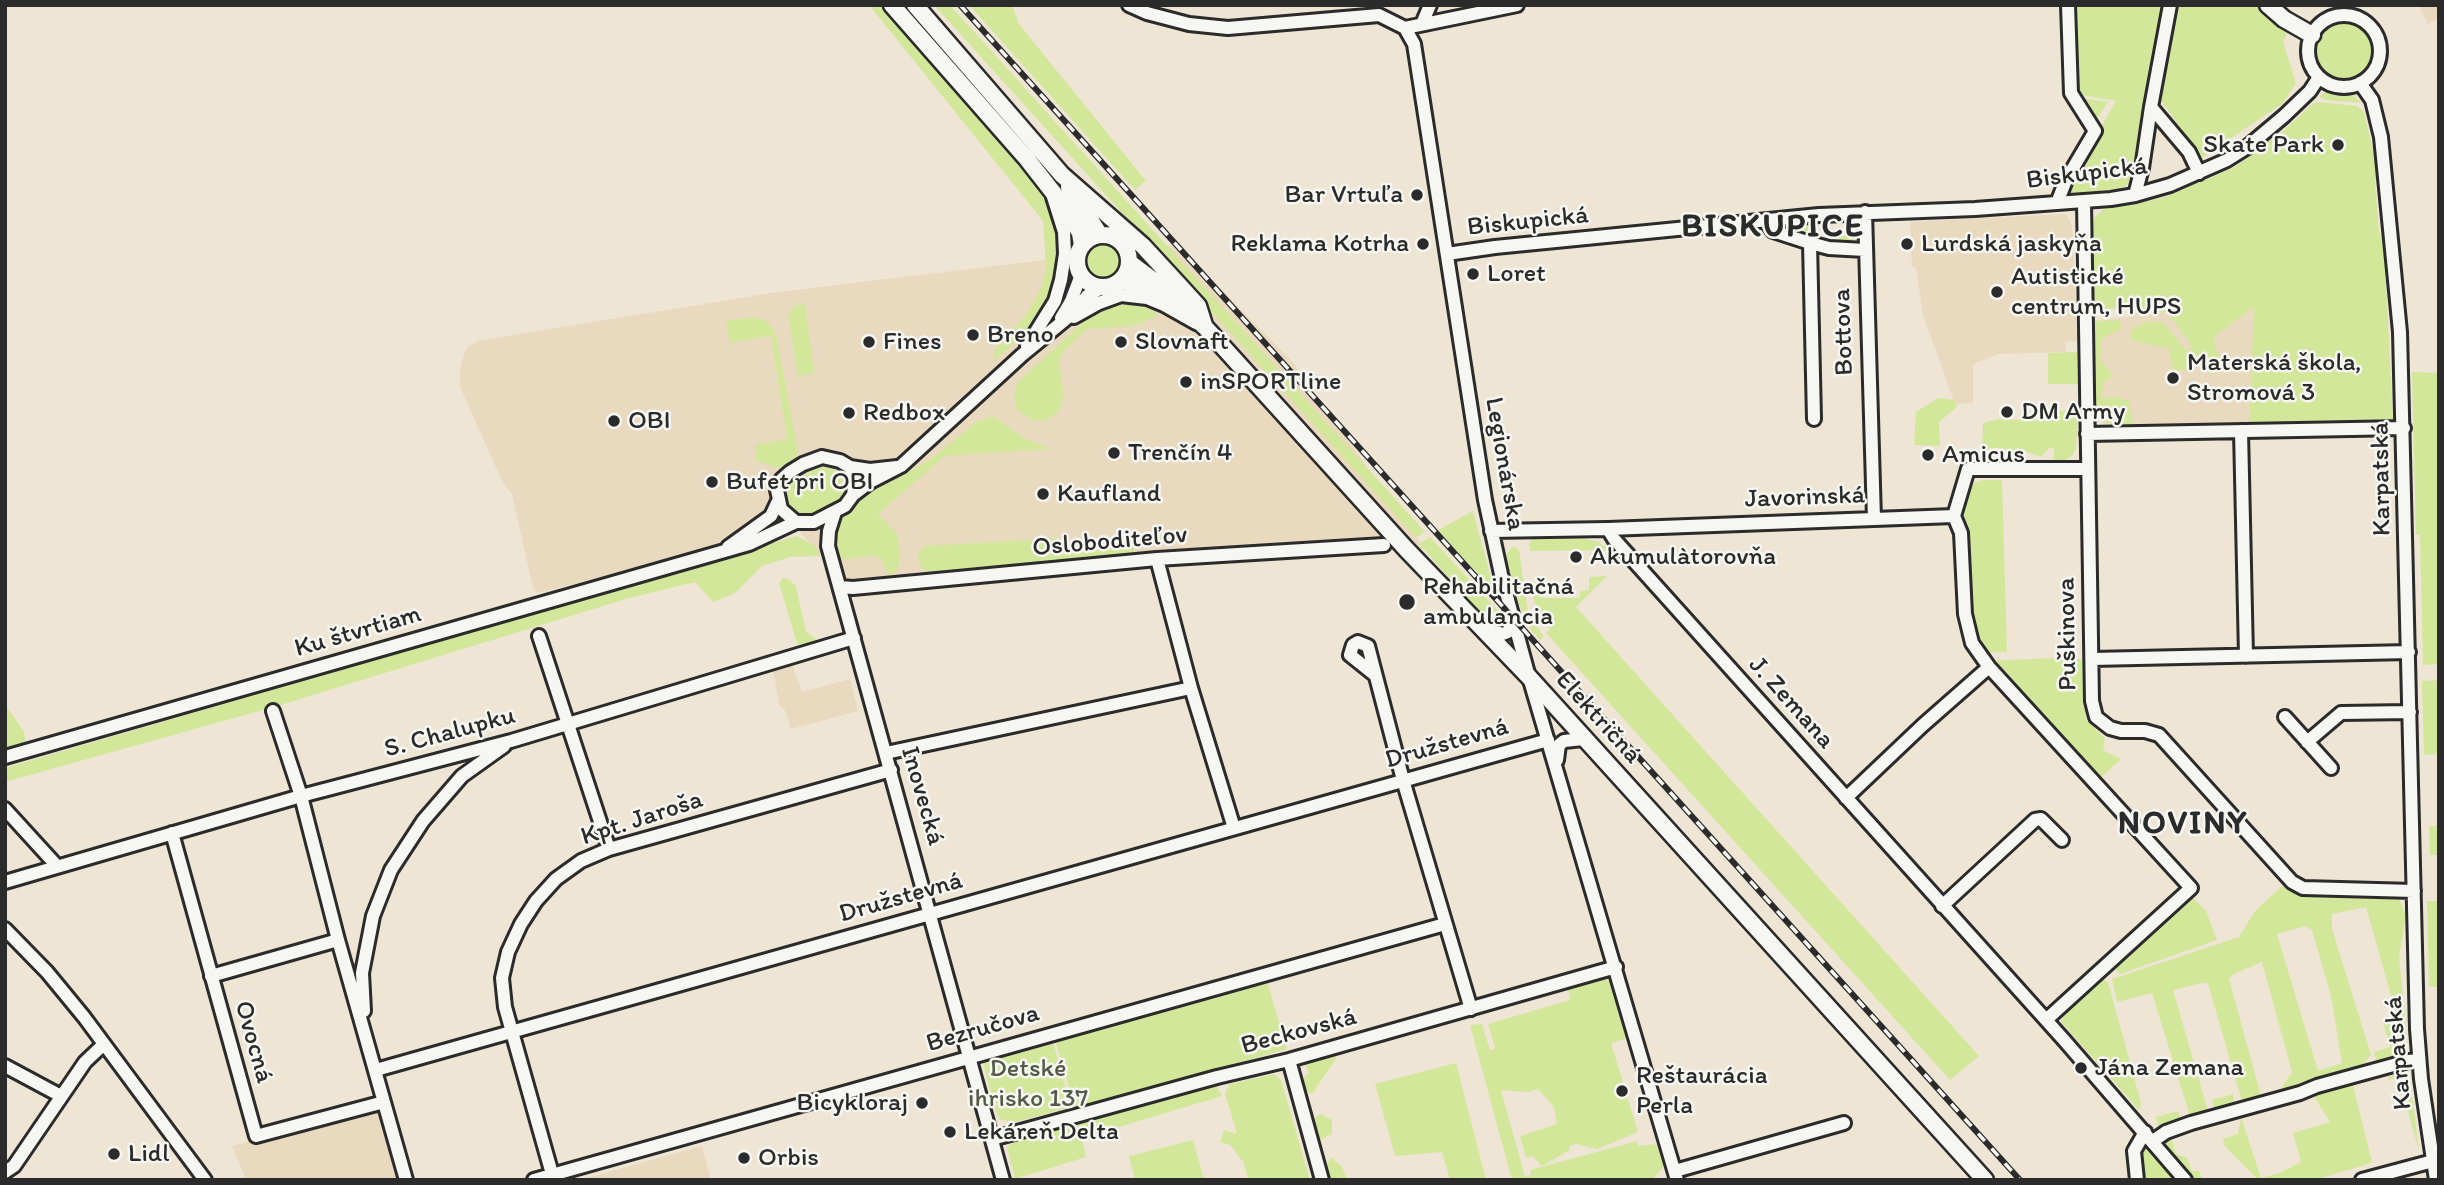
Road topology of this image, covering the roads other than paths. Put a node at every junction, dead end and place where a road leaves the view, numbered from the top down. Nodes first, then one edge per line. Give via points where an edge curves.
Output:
1 (892, 5) edge
2 (915, 5) edge
3 (1129, 5) edge
4 (1430, 5) edge
5 (1517, 5) edge
6 (2067, 5) edge
7 (2170, 5) edge
8 (2268, 5) edge
9 (2360, 11) edge
10 (1422, 24) junction
11 (1405, 28) junction
12 (2312, 35) junction
13 (2319, 77) junction
14 (2360, 83) junction
15 (2151, 107) junction
16 (2199, 173) junction
17 (1062, 174) junction
18 (1050, 189) junction
19 (2135, 195) junction
20 (2084, 202) junction
21 (2057, 203) junction
22 (1865, 212) junction
23 (1766, 221) junction
24 (1100, 235) junction
25 (1810, 243) junction
26 (1082, 246) junction
27 (1865, 250) junction
28 (1447, 254) junction
29 (1130, 263) junction
30 (1081, 275) junction
31 (1121, 281) junction
32 (1101, 288) junction
33 (1168, 296) junction
34 (1056, 327) junction
35 (1205, 327) junction
36 (1022, 355) junction
37 (1814, 419) dead end
38 (2403, 428) junction
39 (2241, 431) junction
40 (2087, 434) junction
41 (901, 466) junction
42 (849, 467) junction
43 (2087, 469) junction
44 (853, 495) junction
45 (778, 501) junction
46 (835, 512) junction
47 (1954, 516) junction
48 (1874, 519) junction
49 (800, 523) junction
50 (1608, 529) junction
51 (1491, 531) junction
52 (1384, 545) dead end
53 (828, 546) junction
54 (722, 550) junction
55 (1157, 559) junction
56 (840, 587) junction
57 (1509, 606) junction
58 (1480, 626) junction
59 (539, 636) dead end
60 (854, 638) junction
61 (2409, 652) junction
62 (2246, 656) junction
63 (2092, 659) junction
64 (1989, 667) junction
65 (1375, 675) dead end
66 (1529, 677) junction
67 (1191, 688) junction
68 (273, 711) dead end
69 (2410, 712) junction
70 (2285, 717) dead end
71 (568, 723) junction
72 (1583, 739) junction
73 (1548, 740) junction
74 (511, 741) junction
75 (2307, 742) junction
76 (886, 753) junction
77 (5, 757) edge
78 (1556, 768) junction
79 (2331, 768) dead end
80 (891, 770) junction
81 (1403, 780) junction
82 (301, 796) junction
83 (1846, 798) junction
84 (5, 809) edge
85 (1234, 828) junction
86 (172, 833) junction
87 (2062, 840) dead end
88 (609, 849) junction
89 (57, 866) junction
90 (5, 882) edge
91 (2414, 891) junction
92 (1942, 906) junction
93 (931, 913) junction
94 (1446, 924) junction
95 (5, 929) edge
96 (338, 940) junction
97 (1616, 967) junction
98 (211, 976) junction
99 (1471, 1009) junction
100 (2046, 1020) junction
101 (512, 1031) junction
102 (365, 1032) junction
103 (104, 1044) junction
104 (971, 1056) junction
105 (1289, 1060) junction
106 (2419, 1060) junction
107 (5, 1066) edge
108 (376, 1070) junction
109 (61, 1097) junction
110 (384, 1102) junction
111 (1844, 1123) dead end
112 (2149, 1137) junction
113 (992, 1139) junction
114 (2433, 1161) junction
115 (5, 1172) edge
116 (552, 1174) junction
117 (1676, 1175) edge
118 (205, 1180) edge
119 (406, 1180) edge
120 (534, 1180) edge
121 (1003, 1180) edge
122 (1322, 1180) edge
123 (1985, 1180) edge
124 (2137, 1180) edge
125 (2185, 1180) edge
126 (2362, 1180) edge
127 (2436, 1180) edge

1 - 18 main road
2 - 17 main road
3 - 11 street via 1189,24 1228,28 1379,15
4 - 10 street
5 - 10 street
6 - 21 street via 2071,93 2095,131
7 - 15 street
8 - 12 main road
9 - 12 street via 2332,17
9 - 14 street via 2380,50 2374,71
10 - 11 street
11 - 28 street, Legionárska via 1414,44
12 - 13 street via 2309,60
13 - 14 street via 2336,86
13 - 16 street, Biskupická via 2265,132 2227,160
14 - 38 street, Karpatská via 2372,100 2381,137 2400,332
15 - 16 street via 2189,152
15 - 19 street
16 - 19 street, Biskupická
17 - 24 main road
17 - 35 main road via 1170,274 1198,306
18 - 26 main road via 1080,233
18 - 36 street, Ku štvrtiam via 1064,232 1061,280 1055,301
19 - 20 street, Biskupická
20 - 21 street, Biskupická
20 - 40 street, Puškinova
21 - 22 street, Biskupická
22 - 23 street, Biskupická
22 - 27 street
23 - 25 street, Bottova via 1773,230
23 - 28 street, Biskupická
24 - 26 main road
24 - 29 main road via 1121,242
25 - 27 street, Bottova
25 - 37 street
26 - 30 main road via 1077,260
27 - 48 street, Bottova
28 - 51 street, Legionárska
29 - 31 main road
29 - 33 main road, Električná
30 - 32 main road
30 - 34 street, Ku štvrtiam
31 - 32 main road
31 - 33 main road, Električná
32 - 34 street, Ku štvrtiam
33 - 35 main road, Električná
34 - 35 street via 1121,295 1147,298
34 - 36 street, Ku štvrtiam
35 - 58 main road, Električná
36 - 41 street, Ku štvrtiam
38 - 39 street
38 - 61 street, Karpatská
39 - 40 street
39 - 62 street
40 - 43 street, Puškinova
41 - 42 street, Ku štvrtiam
41 - 44 street, Ku štvrtiam
42 - 44 street via 855,479
42 - 45 street, Ku štvrtiam via 822,457 803,464 781,480
43 - 47 street via 1968,469
43 - 63 street, Puškinova
44 - 46 street, Ku štvrtiam
45 - 49 street via 781,509
45 - 54 street, Ku štvrtiam via 771,516
46 - 49 street, Ku štvrtiam
46 - 53 street, Inovecká
47 - 48 street, Javorinská
47 - 64 street via 1961,533 1967,629
48 - 50 street, Javorinská
49 - 53 street
49 - 54 street, Ku štvrtiam
50 - 51 street, Javorinská
50 - 83 street, J. Zemana
51 - 57 street, Legionárska
52 - 55 street, Osloboditeľov
53 - 56 street, Inovecká
54 - 77 street, Ku štvrtiam
55 - 56 street, Osloboditeľov
55 - 67 street
56 - 60 street, Inovecká
57 - 58 street via 1508,632 1495,633
57 - 66 street, Legionárska
58 - 66 main road, Električná
59 - 71 street
60 - 71 street, S. Chalupku
60 - 76 street, Inovecká
61 - 62 street
61 - 69 street, Karpatská
62 - 63 street
63 - 91 street, Puškinova via 2096,717 2121,731 2159,735 2292,882 2314,890
64 - 83 street
64 - 100 street via 2191,888
65 - 81 street
66 - 72 main road, Električná
66 - 73 street, Legionárska
67 - 76 street
67 - 85 street
68 - 82 street
69 - 75 street via 2341,713
69 - 91 street, Karpatská
70 - 75 street
71 - 74 street, S. Chalupku
71 - 88 street
72 - 78 street via 1559,745
72 - 123 main road, Električná
73 - 78 street, Legionárska
73 - 81 street, Družstevná
74 - 82 street, S. Chalupku
74 - 102 street via 462,776 423,821 391,870 373,916 362,973
75 - 79 street
76 - 80 street, Inovecká
78 - 97 street, Legionárska
80 - 88 street, Kpt. Jaroša
80 - 93 street, Inovecká
81 - 85 street, Družstevná
81 - 94 street
82 - 86 street, S. Chalupku
82 - 96 street
83 - 92 street, J. Zemana
84 - 89 street
85 - 93 street, Družstevná
86 - 89 street, S. Chalupku
86 - 98 street, Ovocná
87 - 92 street via 2041,820 2035,820
88 - 101 street, Kpt. Jaroša via 556,879 520,924 502,978
89 - 90 street, S. Chalupku
91 - 106 street, Karpatská
92 - 100 street, J. Zemana
93 - 101 street, Družstevná
93 - 104 street, Inovecká
94 - 99 street
94 - 104 street, Bezručova
95 - 103 street via 47,972
96 - 98 street
96 - 102 street
97 - 99 street, Beckovská
97 - 117 street, Legionárska
98 - 110 street, Ovocná via 256,1136
99 - 105 street, Beckovská
100 - 112 street, J. Zemana
101 - 108 street, Družstevná
101 - 116 street, Kpt. Jaroša
102 - 108 street
103 - 109 street
103 - 118 street
104 - 113 street, Inovecká
104 - 116 street, Bezručova
105 - 113 street, Beckovská
105 - 122 street
106 - 112 street
106 - 114 street, Karpatská
107 - 109 street
108 - 110 street
109 - 115 street via 14,1166
110 - 119 street
111 - 117 street, Legionárska
112 - 124 street via 2134,1151
112 - 125 street, J. Zemana
113 - 121 street, Inovecká
114 - 126 street
114 - 127 street, Karpatská
116 - 120 street, Bezručova

